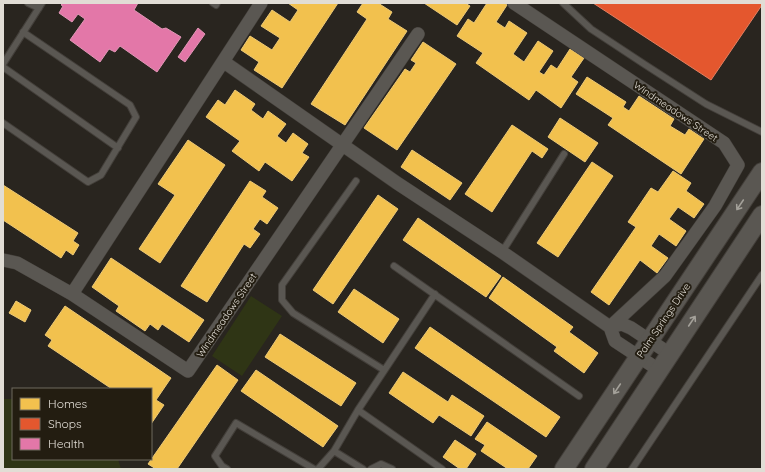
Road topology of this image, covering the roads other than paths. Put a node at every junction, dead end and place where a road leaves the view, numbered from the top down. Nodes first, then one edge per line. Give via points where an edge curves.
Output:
1 (28, 3) edge
2 (213, 3) edge
3 (218, 3) edge
4 (262, 3) edge
5 (514, 3) edge
6 (563, 3) edge
7 (40, 5) edge
8 (24, 32) junction
9 (418, 34) dead end
10 (224, 62) junction
11 (3, 66) edge
12 (3, 123) edge
13 (762, 132) edge
14 (342, 145) junction
15 (118, 148) junction
16 (564, 154) dead end
17 (762, 172) edge
18 (356, 181) dead end
19 (762, 215) edge
20 (502, 252) junction
21 (3, 260) edge
22 (394, 266) dead end
23 (762, 275) edge
24 (72, 294) junction
25 (435, 294) junction
26 (610, 327) junction
27 (650, 340) junction
28 (670, 354) junction
29 (639, 357) junction
30 (384, 370) junction
31 (659, 370) junction
32 (579, 396) dead end
33 (358, 410) junction
34 (334, 451) junction
35 (227, 469) edge
36 (314, 469) edge
37 (318, 469) edge
38 (363, 469) edge
39 (371, 469) edge
40 (392, 469) edge
41 (442, 469) edge
42 (564, 469) edge
43 (594, 469) edge
44 (632, 469) edge

1 - 7 lane
2 - 3 lane
4 - 10 street
5 - 26 street, Windmeadows Street via 724,143 738,165 715,206 665,276
6 - 13 lane via 591,29 706,104
7 - 8 lane
8 - 11 lane
8 - 15 lane via 130,105 136,117
9 - 14 street, Windmeadows Street
10 - 14 street
10 - 24 street
11 - 15 lane
12 - 15 lane via 88,182 101,175
14 - 20 street
14 - 24 street, Windmeadows Street via 188,371
16 - 20 lane
17 -> 27 main road, Palm Springs Drive
18 - 30 lane via 282,285 282,300 293,314
28 -> 19 main road
20 - 26 street
21 - 24 street, Windmeadows Street via 17,263
22 - 25 lane
23 - 44 lane
25 - 30 lane
25 - 32 lane
26 - 27 street via 622,324
26 - 29 street via 615,340
27 - 28 street
27 - 29 main road, Palm Springs Drive
28 - 31 main road
29 - 31 street
29 -> 42 main road, Palm Springs Drive
30 - 33 lane
31 - 43 main road
33 - 34 lane
33 - 41 lane
34 - 37 lane
34 - 38 lane
35 - 36 lane via 215,456 236,423
39 - 40 lane via 381,464

